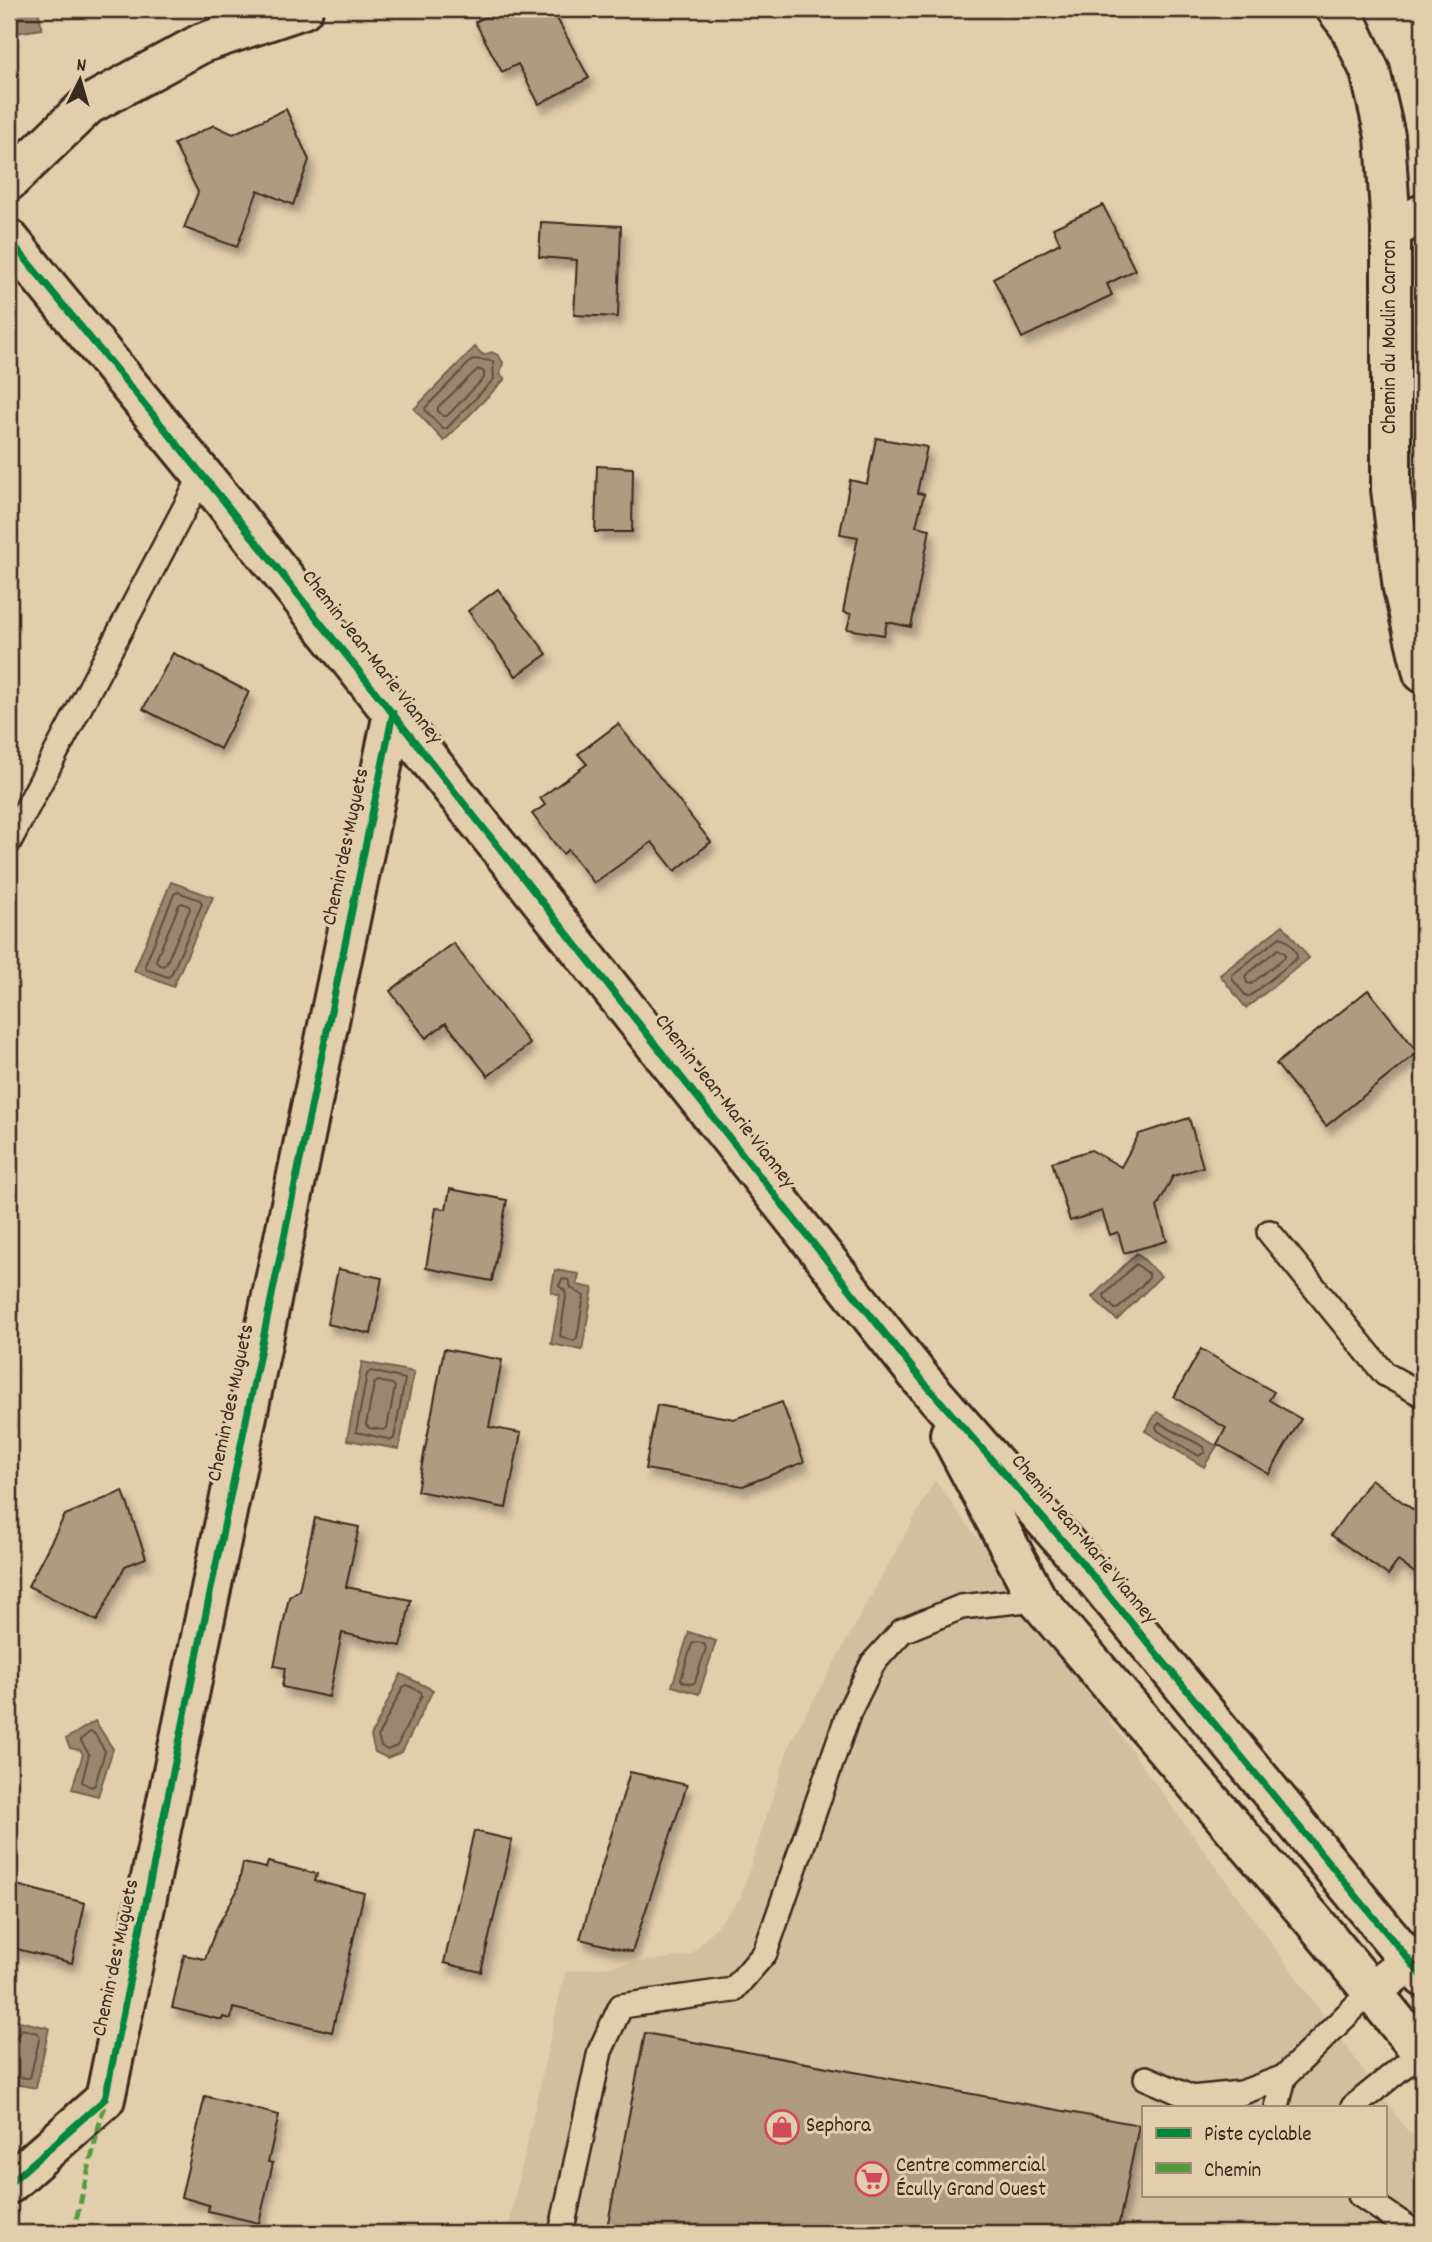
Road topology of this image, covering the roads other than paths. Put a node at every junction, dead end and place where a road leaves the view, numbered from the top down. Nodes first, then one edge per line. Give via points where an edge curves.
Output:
1 (303, 9) edge
2 (1336, 9) edge
3 (9, 181) edge
4 (1407, 221) edge
5 (9, 239) edge
6 (202, 475) junction
7 (1423, 673) edge
8 (393, 713) junction
9 (9, 842) edge
10 (1269, 1232) dead end
11 (921, 1380) junction
12 (1423, 1395) edge
13 (1037, 1599) junction
14 (1419, 1965) edge
15 (1370, 1992) junction
16 (1423, 2052) edge
17 (1284, 2077) junction
18 (1146, 2078) dead end
19 (1191, 2098) junction
20 (1211, 2106) edge
21 (1277, 2106) edge
22 (1354, 2106) edge
23 (9, 2184) edge
24 (1364, 2197) edge
25 (561, 2233) edge
26 (1416, 2233) edge

1 - 3 street via 202,43 88,105
2 - 4 street, Chemin du Moulin Carron via 1370,71
4 - 7 street, Chemin du Moulin Carron via 1391,489 1403,589
5 - 6 street, Chemin Jean-Marie Vianney
6 - 8 street, Chemin Jean-Marie Vianney
6 - 9 lane
8 - 11 street, Chemin Jean-Marie Vianney
8 - 23 street, Chemin des Muguets via 105,2099
10 - 12 lane via 1385,1374
11 - 13 street, Chemin Jean-Marie Vianney
11 - 14 street, Chemin Jean-Marie Vianney via 1078,1558
13 - 15 street, Chemin Jean-Marie Vianney
13 - 25 lane via 961,1607 902,1631 873,1663 849,1712 765,1953 733,1990 621,2006 600,2051
14 - 15 street
15 - 16 street, Chemin Jean-Marie Vianney
15 - 17 lane
16 - 22 lane
17 - 19 lane via 1241,2093
17 - 21 lane
18 - 19 lane
19 - 20 lane
24 - 26 lane

